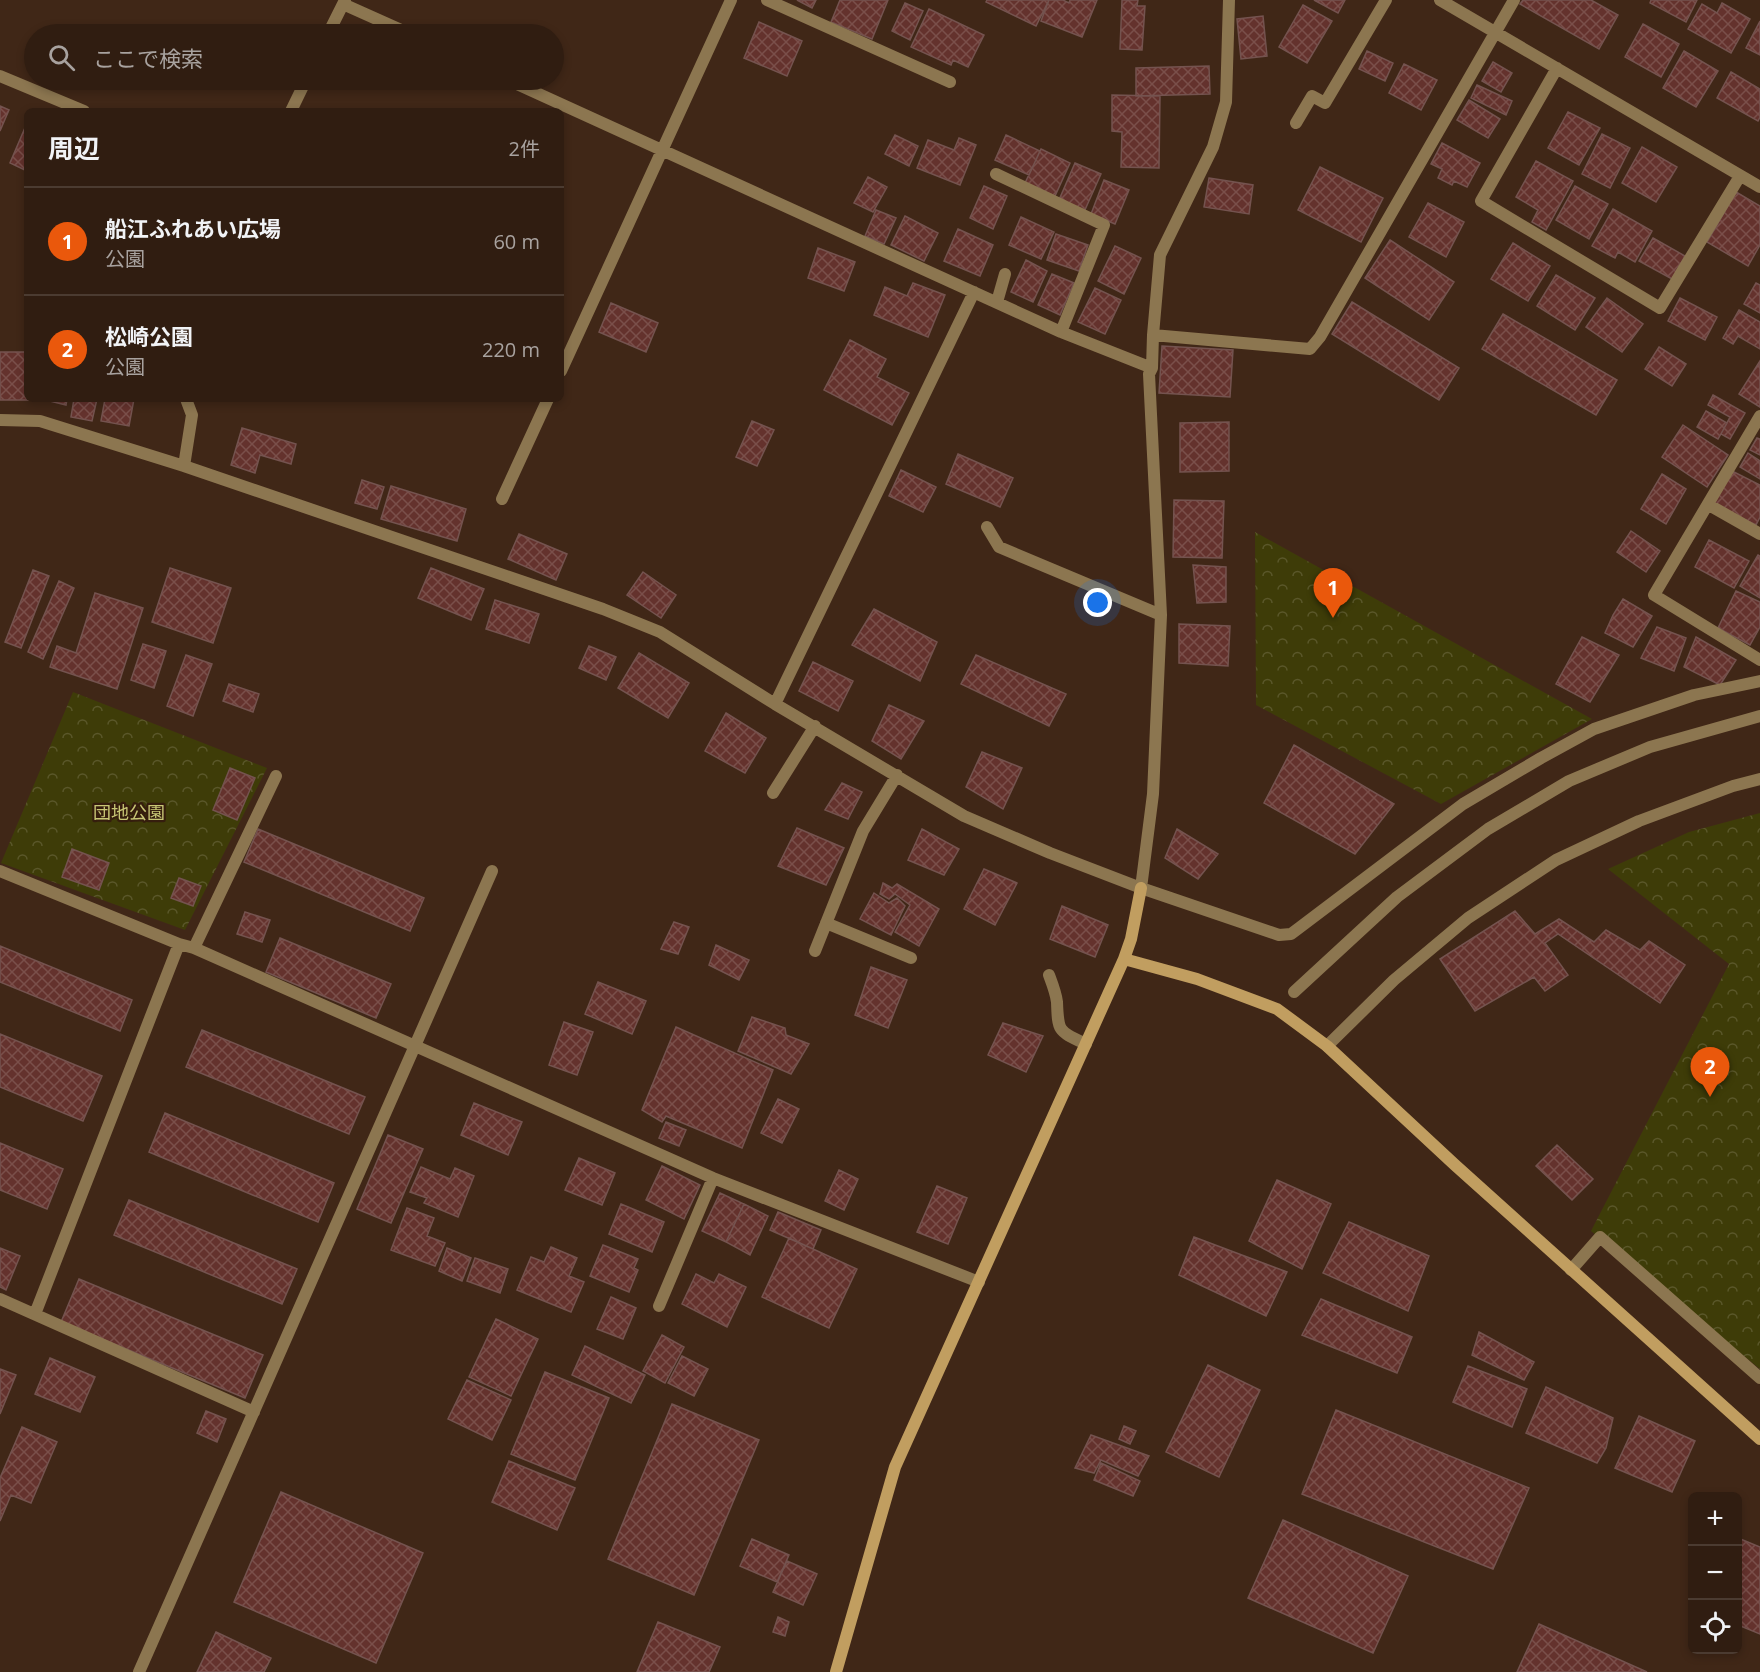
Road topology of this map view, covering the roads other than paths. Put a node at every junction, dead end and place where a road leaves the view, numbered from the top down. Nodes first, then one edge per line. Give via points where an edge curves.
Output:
1 (731, 0) edge
2 (767, 0) edge
3 (1229, 0) edge
4 (1386, 0) edge
5 (1440, 0) edge
6 (1514, 0) edge
7 (344, 2) edge
8 (333, 24) edge
9 (389, 24) edge
10 (1495, 32) junction
11 (1557, 68) junction
12 (0, 76) edge
13 (950, 82) dead end
14 (24, 86) edge
15 (34, 90) edge
16 (301, 90) edge
17 (530, 90) edge
18 (77, 108) edge
19 (292, 108) edge
20 (1296, 123) dead end
21 (662, 150) junction
22 (996, 174) dead end
23 (1740, 176) junction
24 (1760, 187) edge
25 (1005, 274) dead end
26 (974, 292) junction
27 (997, 302) junction
28 (1061, 332) junction
29 (1153, 335) junction
30 (564, 364) edge
31 (1152, 368) junction
32 (187, 402) edge
33 (547, 402) edge
34 (1760, 416) edge
35 (0, 420) edge
36 (184, 466) junction
37 (502, 499) dead end
38 (1709, 505) junction
39 (987, 527) dead end
40 (1760, 534) edge
41 (1161, 615) junction
42 (1760, 660) edge
43 (1760, 681) edge
44 (775, 704) junction
45 (1760, 716) edge
46 (815, 726) junction
47 (897, 775) junction
48 (276, 776) dead end
49 (1760, 779) edge
50 (772, 793) dead end
51 (0, 871) edge
52 (492, 871) dead end
53 (1141, 888) junction
54 (826, 923) junction
55 (179, 944) junction
56 (194, 948) junction
57 (815, 951) dead end
58 (911, 958) dead end
59 (1124, 959) junction
60 (1049, 975) dead end
61 (1294, 992) dead end
62 (1086, 1044) junction
63 (1327, 1046) junction
64 (415, 1047) junction
65 (713, 1178) junction
66 (1571, 1270) junction
67 (979, 1282) junction
68 (0, 1299) edge
69 (659, 1306) dead end
70 (35, 1314) junction
71 (1760, 1378) edge
72 (254, 1413) junction
73 (1760, 1439) edge
74 (139, 1672) edge
75 (836, 1672) edge

1 - 21 street
2 - 13 street
3 - 29 street via 1226,102 1213,147 1160,255
4 - 20 street via 1325,104 1312,96
5 - 10 street
6 - 10 street
7 - 8 street
7 - 9 street
10 - 11 street
10 - 29 street via 1310,349
11 - 23 street
11 - 23 street via 1481,201 1660,308
12 - 14 street
15 - 18 street
16 - 19 street
17 - 21 street
21 - 26 street
21 - 30 street
22 - 28 street via 1104,225
23 - 24 street
25 - 27 street
26 - 27 street
26 - 44 street
27 - 28 street
28 - 31 street
29 - 31 street
31 - 41 street via 1149,398
32 - 36 street via 192,415
33 - 37 street
34 - 38 street
35 - 36 street via 40,421
36 - 44 street via 603,609 660,633
38 - 40 street
38 - 42 street via 1654,595
39 - 41 street via 999,547
41 - 53 street via 1154,794
43 - 53 street via 1694,695 1594,729 1462,804 1291,934 1279,935
44 - 46 street
45 - 61 street via 1650,747 1569,781 1488,829 1397,897
46 - 47 street
46 - 50 street
47 - 53 street via 964,816
47 - 54 street via 864,831
48 - 56 street
49 - 63 street via 1639,821 1556,860 1468,918 1394,980
51 - 55 street
52 - 64 street
53 - 59 street
54 - 57 street
54 - 58 street
55 - 56 street
55 - 70 street
56 - 64 street
59 - 62 street
59 - 63 street via 1197,979 1277,1009
60 - 62 street via 1057,1000 1058,1026
62 - 67 street
63 - 66 street
64 - 65 street
64 - 72 street
65 - 67 street
65 - 69 street
66 - 71 street via 1600,1237
66 - 73 street
67 - 75 street via 895,1467
68 - 70 street
70 - 72 street
72 - 74 street

